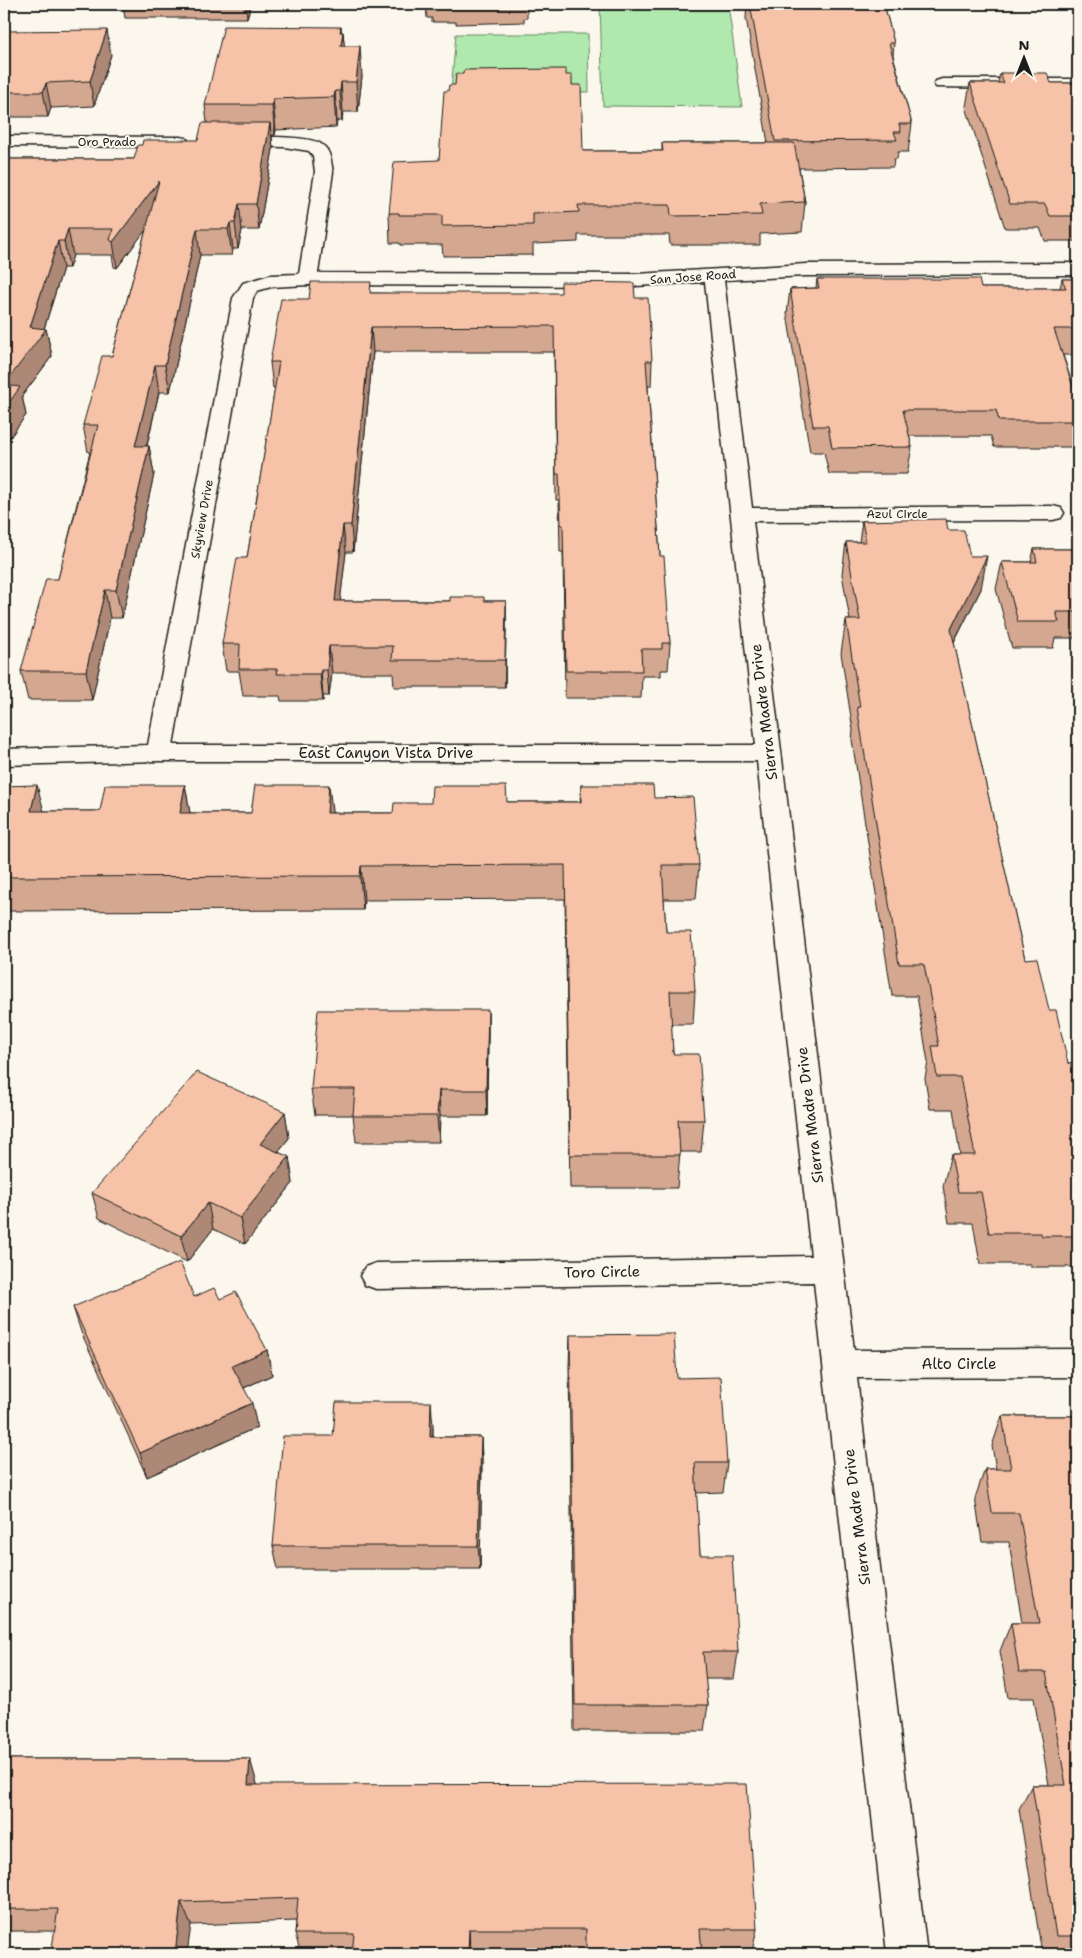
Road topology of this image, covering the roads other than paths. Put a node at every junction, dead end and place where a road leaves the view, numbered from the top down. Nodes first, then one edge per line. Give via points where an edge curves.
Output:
1 (942, 84) dead end
2 (1078, 84) edge
3 (4, 142) edge
4 (197, 142) edge
5 (217, 142) edge
6 (1078, 269) edge
7 (714, 275) junction
8 (308, 279) junction
9 (250, 287) joint
10 (1053, 513) dead end
11 (742, 515) junction
12 (159, 753) junction
13 (769, 753) junction
14 (4, 757) edge
15 (828, 1269) junction
16 (376, 1276) dead end
17 (1078, 1363) edge
18 (839, 1364) junction
19 (907, 1954) edge

1 - 2 street
3 - 4 street, Oro Prado
5 - 8 street via 284,142 314,147 322,156 324,172
6 - 7 street, San Jose Road via 806,270
7 - 8 street, San Jose Road via 636,280
7 - 11 street, Sierra Madre Drive
8 - 9 street, San Jose Road via 270,281
9 - 12 street, Skyview Drive via 243,298
10 - 11 street, Azul Circle
11 - 13 street, Sierra Madre Drive
12 - 13 street, East Canyon Vista Drive
12 - 14 street, East Canyon Vista Drive
13 - 15 street, Sierra Madre Drive
15 - 16 street, Toro Circle
15 - 18 street, Sierra Madre Drive
17 - 18 street, Alto Circle
18 - 19 street, Sierra Madre Drive

